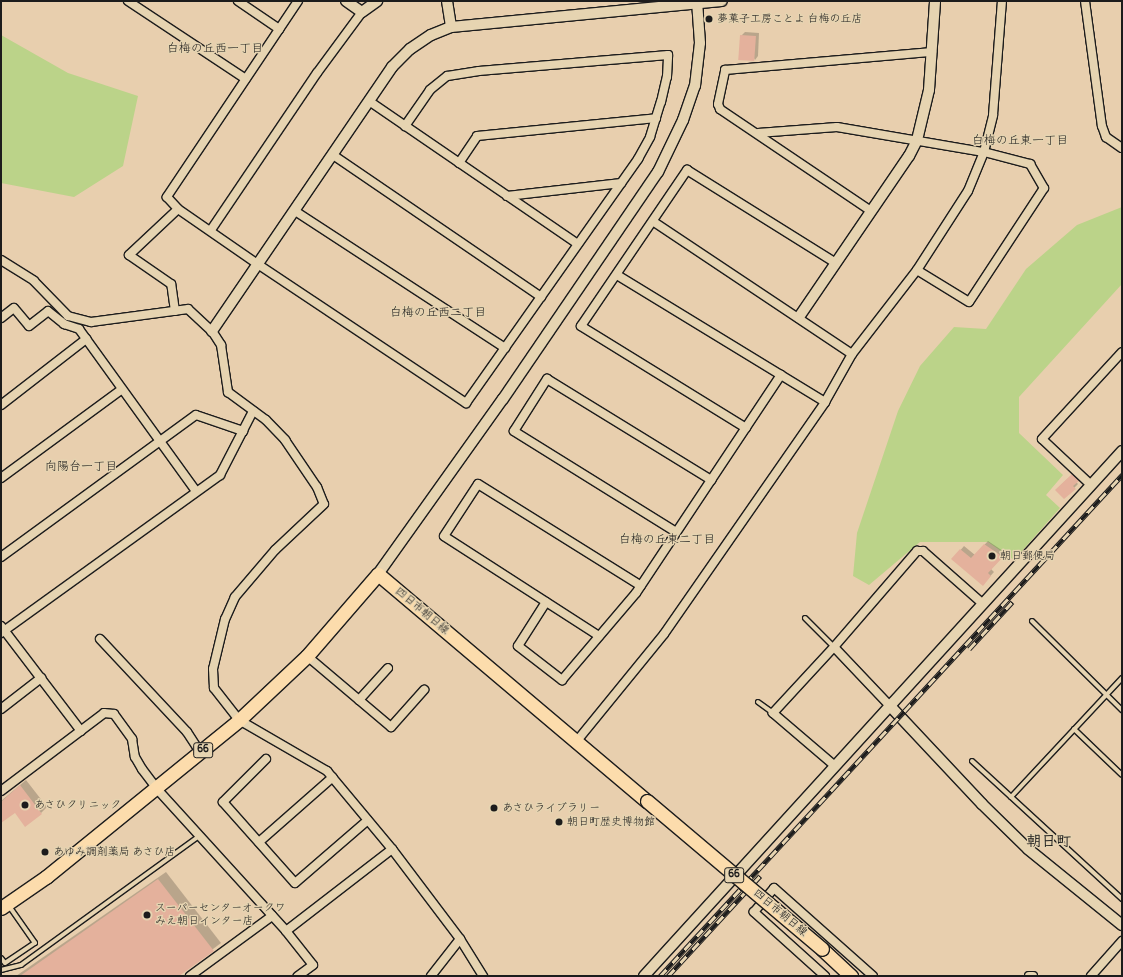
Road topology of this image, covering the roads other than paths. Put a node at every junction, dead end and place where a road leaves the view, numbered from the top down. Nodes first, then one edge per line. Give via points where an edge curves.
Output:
1 (128, 1) edge
2 (238, 1) edge
3 (298, 1) edge
4 (346, 1) edge
5 (377, 1) edge
6 (447, 1) edge
7 (722, 1) edge
8 (935, 1) edge
9 (1002, 1) edge
10 (1085, 1) edge
11 (698, 2) edge
12 (362, 12) junction
13 (451, 27) junction
14 (279, 29) junction
15 (932, 52) junction
16 (246, 80) junction
17 (369, 102) junction
18 (656, 118) junction
19 (404, 126) junction
20 (758, 133) junction
21 (917, 140) junction
22 (1122, 148) edge
23 (984, 152) junction
24 (333, 156) junction
25 (458, 162) junction
26 (621, 183) junction
27 (507, 196) junction
28 (178, 209) junction
29 (295, 211) junction
30 (871, 211) junction
31 (654, 222) junction
32 (211, 230) junction
33 (578, 244) junction
34 (1, 260) edge
35 (836, 263) junction
36 (259, 265) junction
37 (917, 270) junction
38 (617, 275) junction
39 (541, 297) junction
40 (175, 311) junction
41 (799, 317) junction
42 (1, 318) edge
43 (212, 331) junction
44 (86, 339) junction
45 (505, 348) junction
46 (1122, 352) edge
47 (852, 354) junction
48 (781, 375) junction
49 (122, 389) junction
50 (824, 402) junction
51 (1, 405) edge
52 (253, 411) junction
53 (746, 428) junction
54 (243, 431) junction
55 (158, 440) junction
56 (1122, 451) edge
57 (1, 478) edge
58 (711, 480) junction
59 (1091, 485) junction
60 (196, 491) junction
61 (676, 532) junction
62 (1, 557) edge
63 (378, 574) junction
64 (640, 586) junction
65 (546, 602) junction
66 (982, 603) junction
67 (805, 618) dead end
68 (1032, 621) dead end
69 (2, 630) edge
70 (599, 636) junction
71 (100, 639) dead end
72 (834, 647) junction
73 (307, 656) junction
74 (388, 668) dead end
75 (41, 678) junction
76 (1122, 678) edge
77 (424, 690) dead end
78 (1106, 695) junction
79 (359, 700) junction
80 (758, 702) dead end
81 (891, 706) junction
82 (1, 709) edge
83 (1122, 710) edge
84 (773, 713) junction
85 (239, 720) junction
86 (1074, 729) junction
87 (80, 732) junction
88 (576, 742) junction
89 (200, 752) junction
90 (266, 759) dead end
91 (972, 761) dead end
92 (835, 766) junction
93 (1122, 775) edge
94 (332, 777) junction
95 (157, 789) junction
96 (1, 791) edge
97 (1011, 797) junction
98 (368, 820) junction
99 (199, 836) junction
100 (259, 842) junction
101 (392, 849) junction
102 (1122, 899) edge
103 (3, 903) edge
104 (272, 916) junction
105 (1122, 924) edge
106 (286, 931) junction
107 (460, 939) junction
108 (1122, 941) edge
109 (1, 958) edge
110 (1, 970) edge
111 (190, 976) edge
112 (298, 976) edge
113 (431, 976) edge
114 (483, 976) edge
115 (644, 976) edge
116 (824, 976) edge
117 (851, 976) edge
118 (873, 976) edge
119 (1030, 976) edge
120 (1033, 976) edge
121 (1091, 976) edge

1 - 16 street
2 - 14 street
3 - 14 street
4 - 12 street
5 - 12 street
6 - 13 street
7 - 11 street
8 - 15 street
9 - 23 street via 993,115
10 - 22 street via 1102,126 1106,137
11 - 13 street
11 - 63 street via 700,43 695,86 683,120 658,172 503,399
12 - 32 street via 317,73
13 - 17 street via 430,35 410,49 392,67
14 - 16 street
15 - 20 street via 725,70 718,104 720,109
15 - 21 street via 929,90
16 - 28 street via 167,197
17 - 19 street
17 - 24 street
18 - 19 street via 667,77 668,55 480,70 447,76 430,90
18 - 25 street via 477,136
18 - 26 street via 650,137
19 - 25 street
20 - 21 street via 837,127
20 - 30 street
21 - 23 street
21 - 30 street
23 - 37 street via 968,191
23 - 37 street via 1030,164 1044,188 969,302
24 - 29 street
24 - 39 street
25 - 27 street
26 - 27 street
26 - 33 street
27 - 33 street
28 - 32 street
28 - 40 street via 129,255 171,284
29 - 36 street
29 - 45 street
30 - 35 street
31 - 35 street via 688,170
31 - 38 street
31 - 41 street
32 - 36 street
33 - 39 street
34 - 40 street via 34,281 68,316 91,322
35 - 41 street
36 - 43 street
36 - 45 street via 466,403
37 - 47 street
38 - 48 street
38 - 53 street via 581,326
39 - 45 street
40 - 43 street via 188,309
41 - 47 street
42 - 44 street via 14,308 30,326 48,311 64,324 79,329
43 - 52 street via 221,345 228,392
44 - 49 street
44 - 51 street
46 - 59 street via 1042,439
47 - 50 street
48 - 50 street
48 - 53 street
49 - 55 street
49 - 57 street
50 - 88 street via 664,634
52 - 54 street
52 - 85 street via 285,440 317,487 324,504 251,576 235,597 225,619 213,669 214,688
53 - 58 street
54 - 55 street via 196,415
54 - 60 street via 220,475
55 - 60 street
55 - 62 street
56 - 59 street
58 - 61 street
58 - 61 street via 547,379 514,431
59 - 66 street
60 - 69 street
61 - 64 street
63 - 73 main road, 66
63 - 88 main road, 四日市朝日線 / 66
64 - 65 street via 478,484 444,536
64 - 70 street
65 - 70 street
65 - 70 street via 518,646 562,680
66 - 72 street via 923,551 917,551
66 - 81 street
67 - 72 lane
68 - 78 lane
69 - 75 street
71 - 89 street via 187,732
72 - 81 street
72 - 84 street
73 - 79 street
73 - 85 main road, 66
74 - 79 street
75 - 82 street
75 - 87 street
76 - 78 lane
77 - 79 street via 390,727
78 - 83 lane
78 - 86 lane
80 - 84 lane
81 - 92 street
81 - 105 street via 982,804 1028,849
84 - 92 street
85 - 89 main road, 66
85 - 94 street via 327,771
86 - 93 lane
86 - 97 lane
87 - 95 street via 104,713 114,714 132,739 135,757
87 - 96 street
88 - 117 main road, 四日市朝日線 / 66, bridge
89 - 95 main road, 66
90 - 100 street via 223,802
91 - 97 lane
92 - 115 street
94 - 98 street
94 - 100 street
95 - 99 street
95 - 103 main road, 66 via 46,877
97 - 102 lane
98 - 100 street via 295,883
98 - 101 street
99 - 104 street
99 - 110 lane via 21,965
101 - 106 street
101 - 107 street
103 - 109 lane via 35,943 5,963
104 - 106 street
104 - 111 street
106 - 112 street via 313,965
107 - 113 street
107 - 114 street
108 - 121 street
116 - 118 street via 754,912 774,888
119 - 120 street

